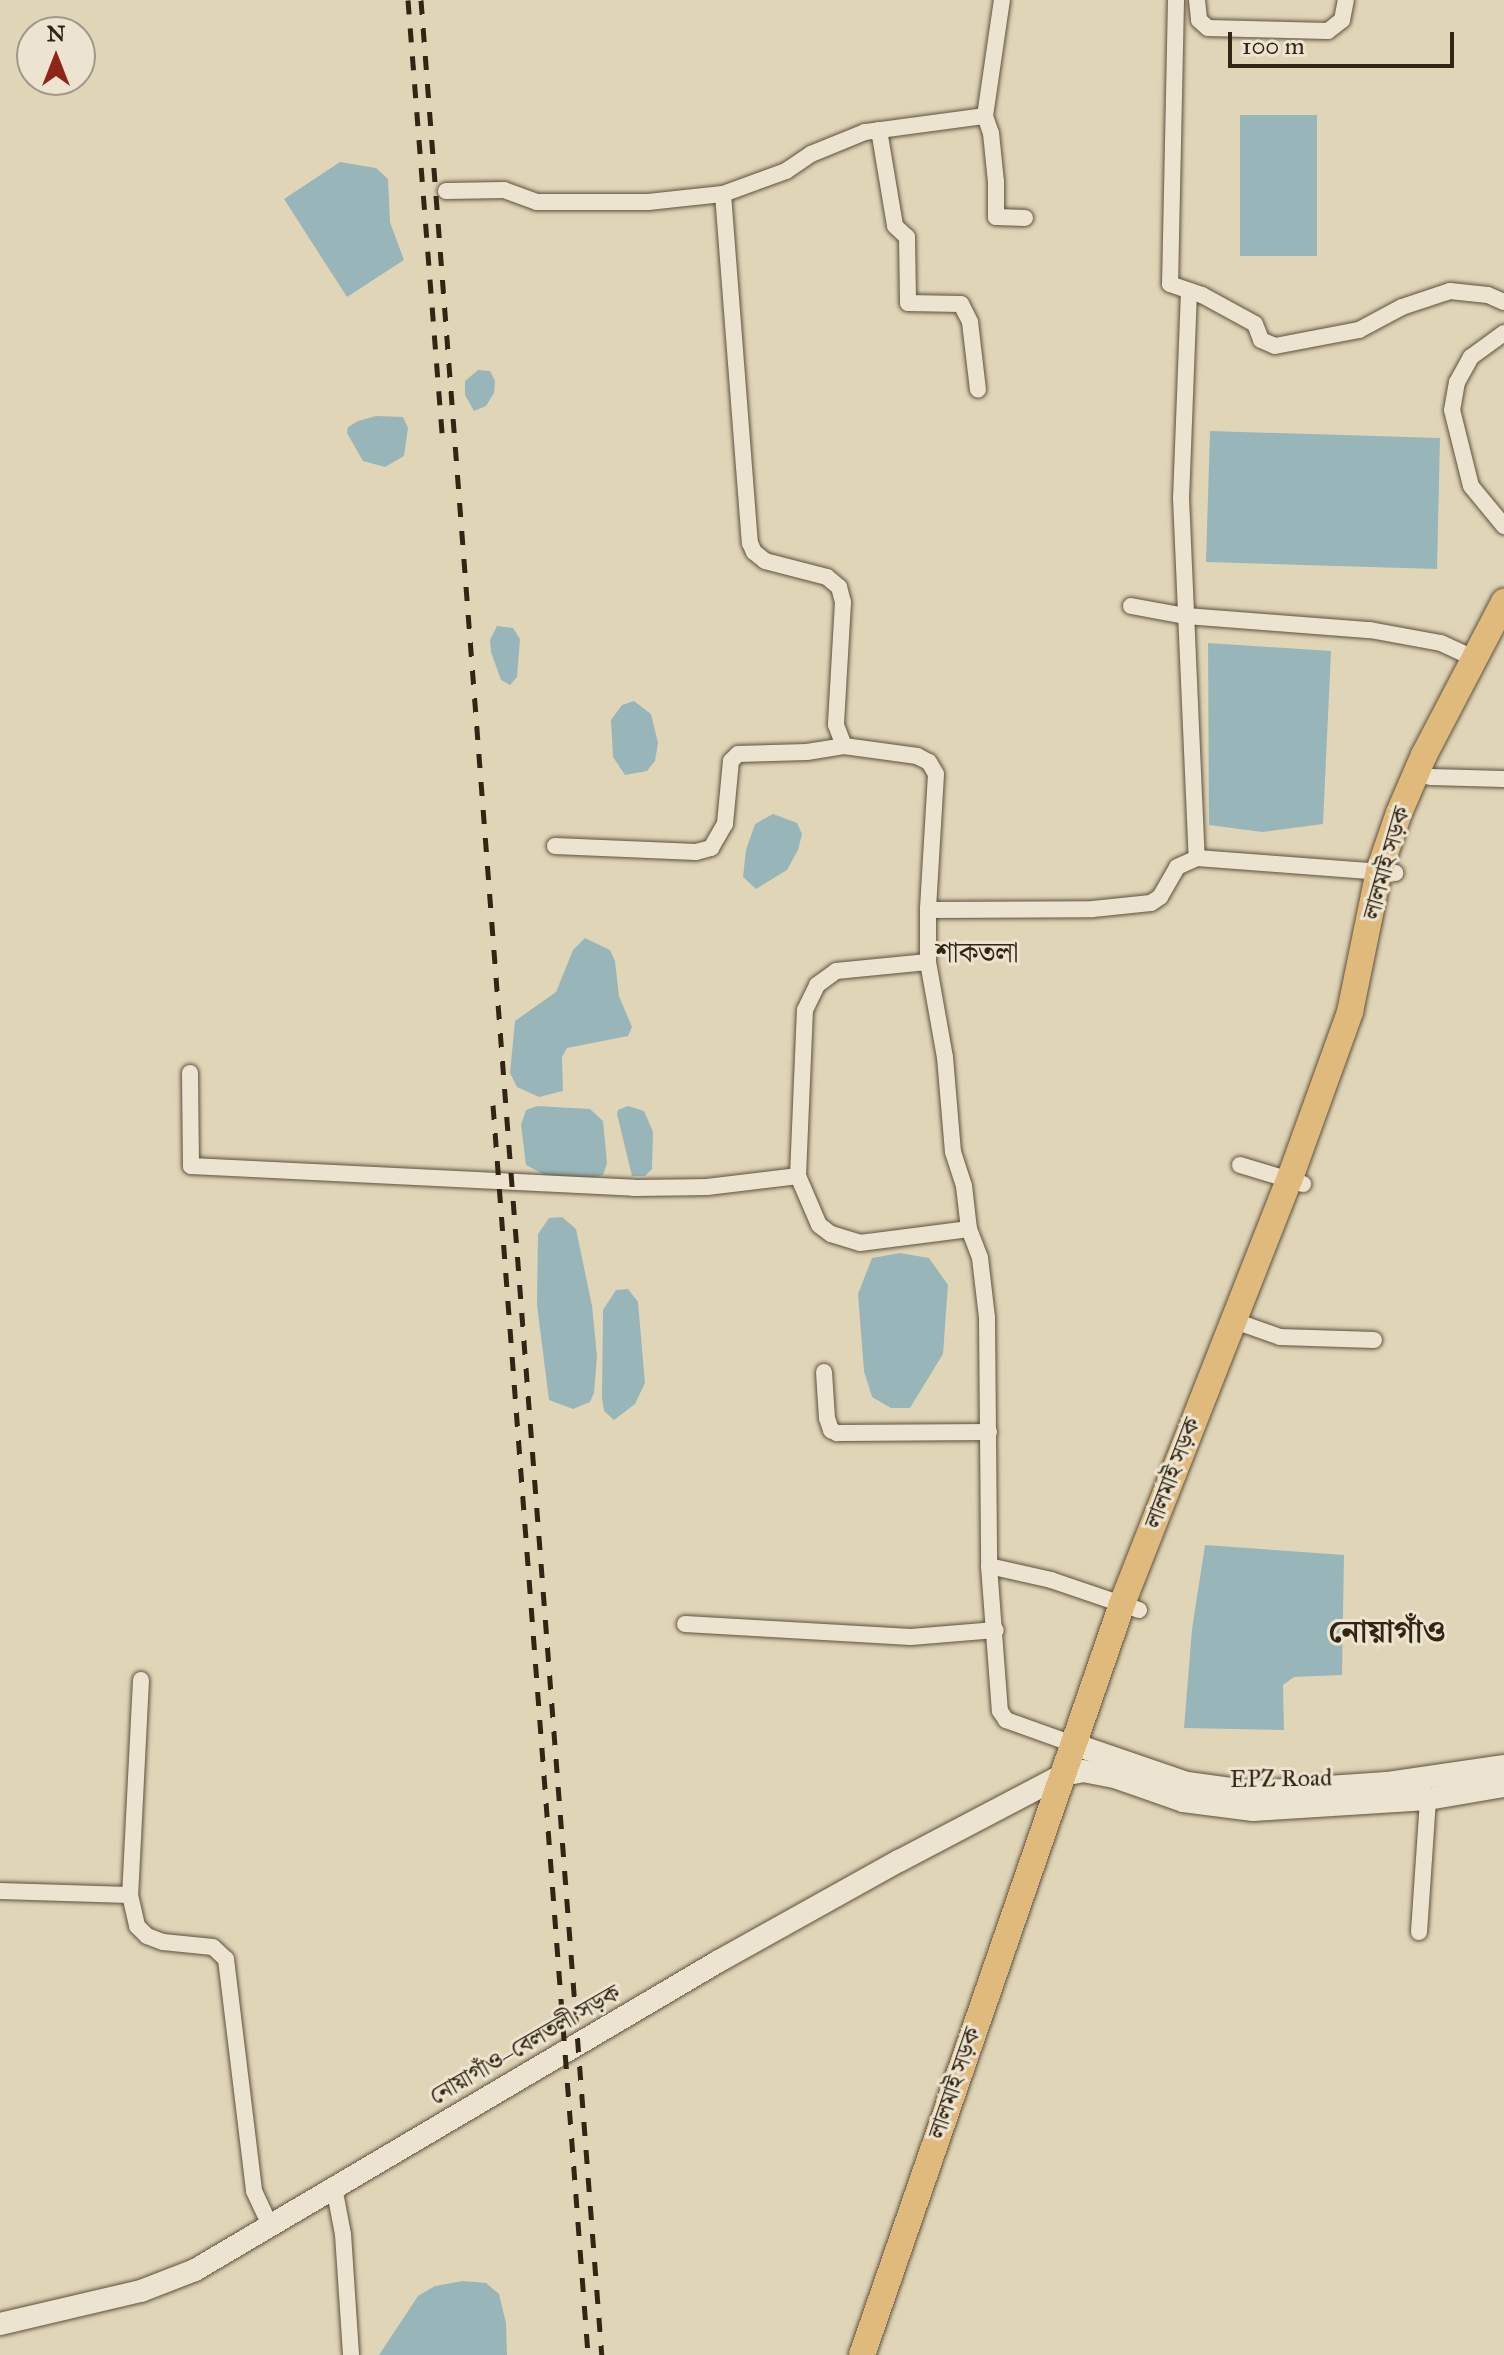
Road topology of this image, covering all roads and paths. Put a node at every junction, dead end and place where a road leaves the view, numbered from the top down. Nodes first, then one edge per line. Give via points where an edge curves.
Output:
1 (1002, 0) edge
2 (1176, 0) edge
3 (1197, 0) edge
4 (1346, 0) edge
5 (985, 116) junction
6 (879, 130) junction
7 (446, 191) dead end
8 (723, 194) junction
9 (1025, 218) dead end
10 (1189, 291) junction
11 (1504, 302) edge
12 (1504, 333) edge
13 (978, 390) dead end
14 (1504, 526) edge
15 (1504, 602) edge
16 (1131, 606) dead end
17 (1186, 616) junction
18 (1504, 630) edge
19 (1475, 659) junction
20 (844, 746) junction
21 (1430, 777) junction
22 (1504, 779) edge
23 (555, 846) dead end
24 (1197, 858) junction
25 (1387, 872) junction
26 (928, 910) junction
27 (928, 962) junction
28 (190, 1073) dead end
29 (1240, 1165) dead end
30 (798, 1176) junction
31 (1296, 1181) junction
32 (969, 1229) junction
33 (1240, 1322) junction
34 (1374, 1340) dead end
35 (824, 1372) dead end
36 (989, 1432) junction
37 (989, 1566) junction
38 (1130, 1607) junction
39 (685, 1624) dead end
40 (996, 1630) junction
41 (141, 1680) dead end
42 (1077, 1760) junction
43 (1504, 1766) edge
44 (1504, 1786) edge
45 (1388, 1792) junction
46 (1428, 1799) junction
47 (0, 1891) edge
48 (130, 1895) junction
49 (1419, 1932) dead end
50 (334, 2187) junction
51 (270, 2225) junction
52 (0, 2324) edge
53 (351, 2355) edge
54 (862, 2355) edge
55 (880, 2355) edge

1 - 5 street
2 - 10 street via 1169,277 1170,284
3 - 4 street via 1199,20 1208,28 1328,31 1342,20
5 - 6 street
5 - 9 street via 995,169 996,217
6 - 8 street
6 - 13 street via 895,226 907,237 908,303 961,304 970,322
7 - 8 street via 504,190 537,202 648,202
8 - 20 street via 750,543 765,561 827,577 839,587 843,602 836,725
10 - 11 street via 1255,324 1261,340 1275,346 1359,330 1402,307 1450,291
10 - 17 street via 1181,498
12 - 14 street via 1471,357 1457,382 1452,410 1471,486
15 - 19 main road, লালমাই সড়ক
16 - 17 street
17 - 19 street via 1370,630 1441,643
17 - 24 street
18 - 21 main road, লালমাই সড়ক
19 - 25 main road, লালমাই সড়ক via 1399,813
20 - 23 street via 738,754 731,761 725,824 711,848 696,852
20 - 26 street via 917,756 936,774
21 - 22 street
21 - 25 main road, লালমাই সড়ক
24 - 25 street
24 - 26 street via 1177,867 1151,903 1093,909
25 - 31 main road, লালমাই সড়ক via 1350,1012
26 - 27 street
27 - 30 street via 836,971 817,985 805,1010
27 - 32 street via 945,1057 953,1152
28 - 30 street via 191,1166 634,1188 707,1187
29 - 31 street
30 - 32 street via 819,1225 860,1243
31 - 33 main road, লালমাই সড়ক
32 - 36 street via 980,1258 987,1318
33 - 34 street via 1280,1337
33 - 38 main road, লালমাই সড়ক
35 - 36 street via 827,1418 837,1433
36 - 37 street
37 - 38 street
37 - 40 street
38 - 42 main road, লালমাই সড়ক
39 - 40 street via 911,1637
40 - 42 street via 1000,1711 1006,1720
41 - 48 street
42 - 45 main road, EPZ Road via 1253,1801
42 - 50 main road, নোয়াগাঁও–বেলতলী সড়ক via 719,1961
42 - 54 main road, লালমাই সড়ক
42 - 55 main road, লালমাই সড়ক
43 - 45 main road, EPZ Road
44 - 46 main road, EPZ Road
45 - 46 main road, EPZ Road
46 - 49 street
47 - 48 street
48 - 51 street via 137,1926 147,1936 213,1947 226,1959 254,2191
50 - 51 main road, নোয়াগাঁও–বেলতলী সড়ক
50 - 53 street via 343,2234
51 - 52 main road, নোয়াগাঁও–বেলতলী সড়ক via 195,2270 141,2291

